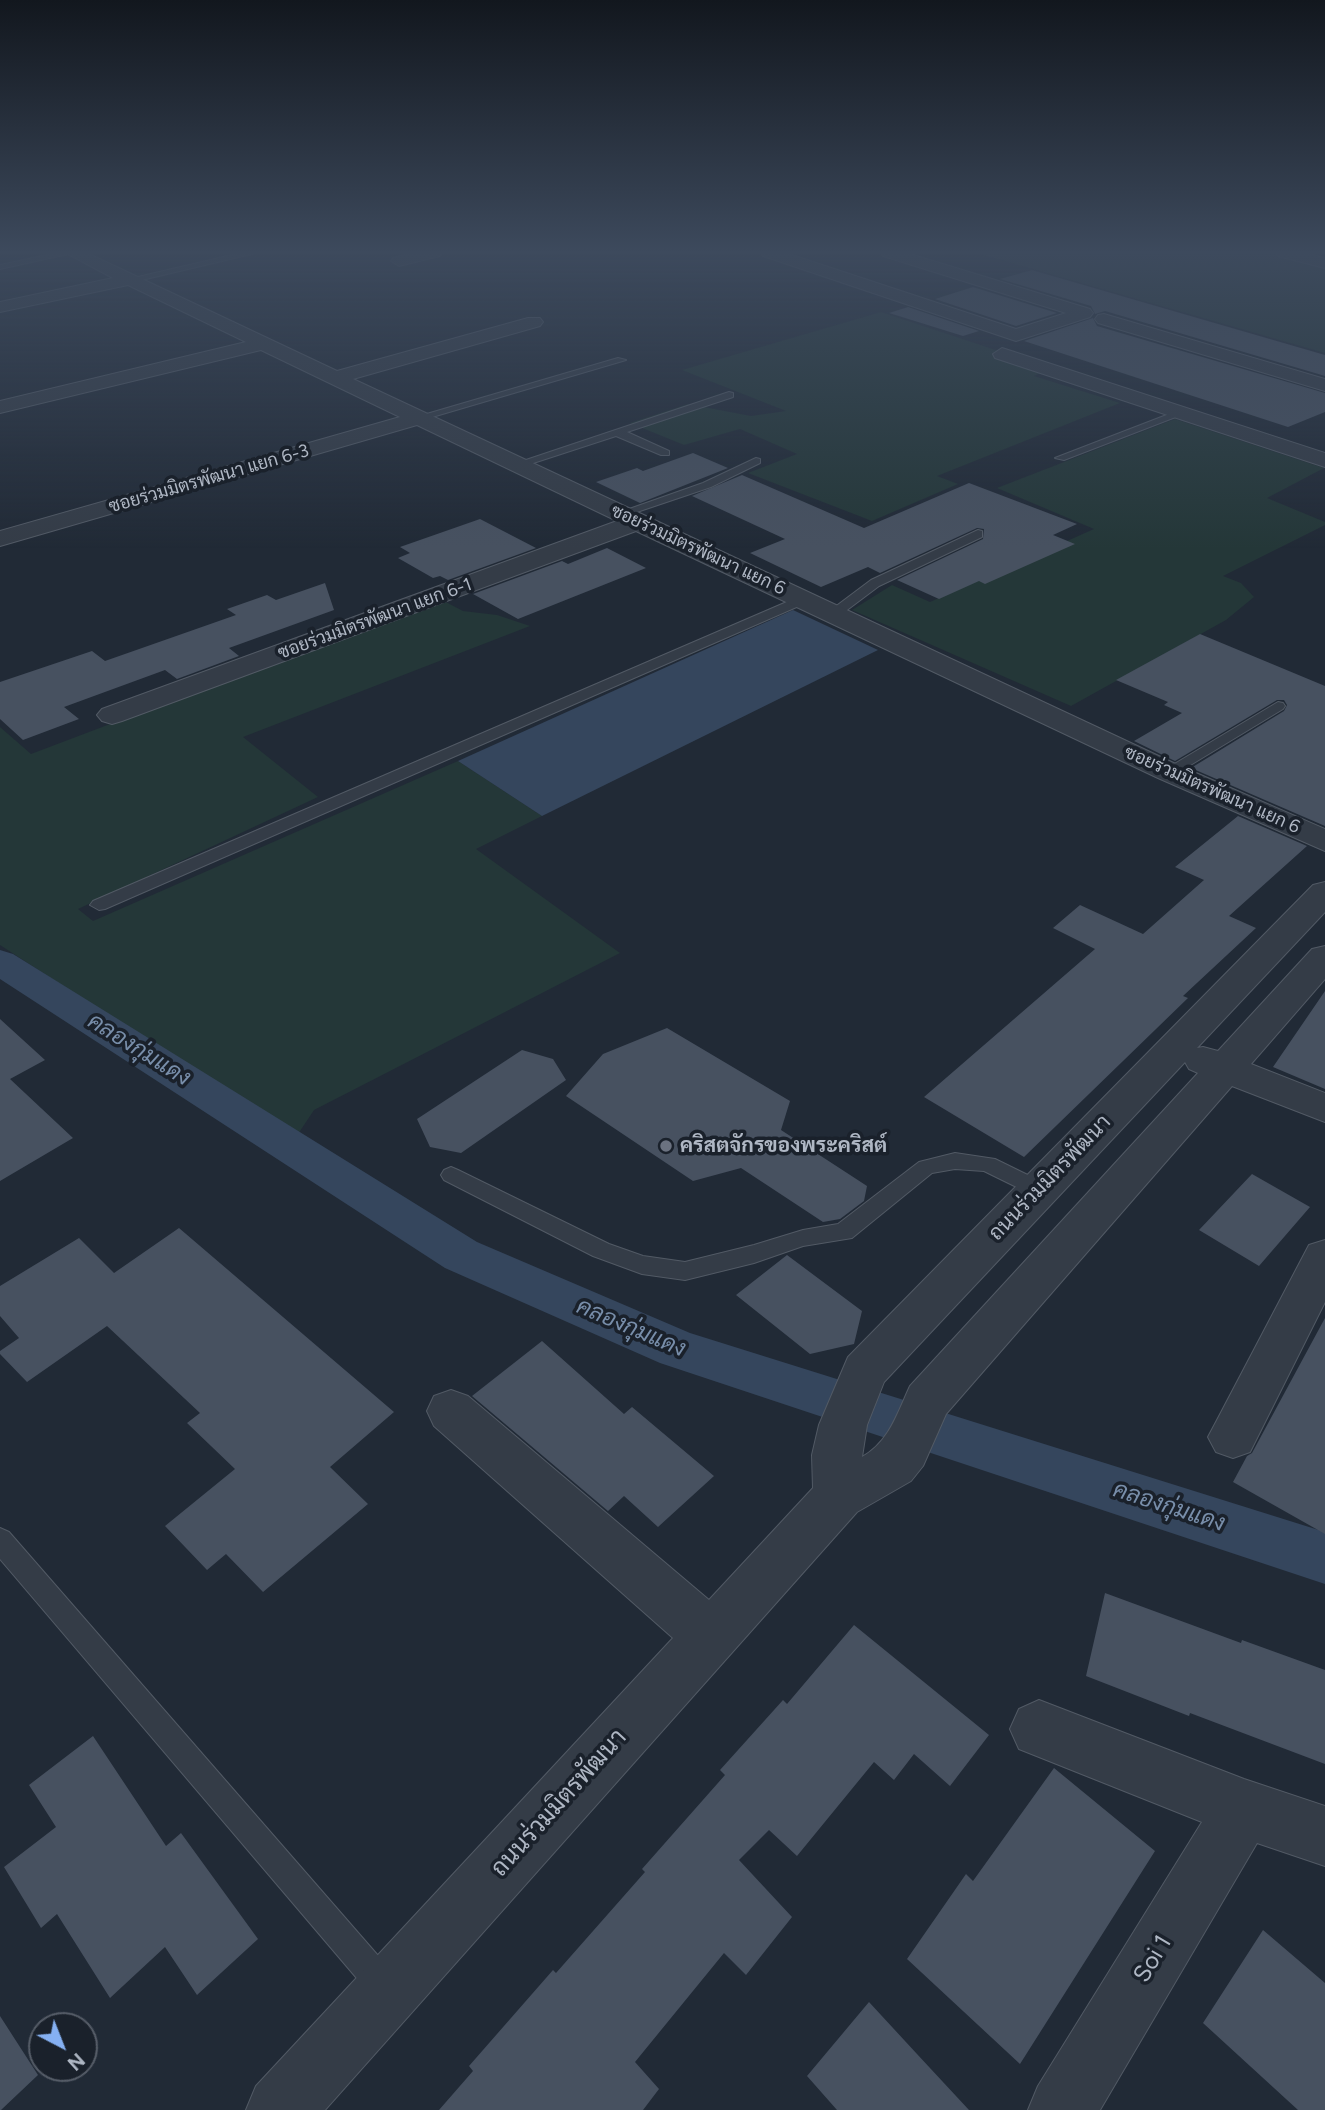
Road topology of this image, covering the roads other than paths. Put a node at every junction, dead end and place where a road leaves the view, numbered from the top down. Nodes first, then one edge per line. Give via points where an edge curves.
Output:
1 (230, 351) edge
2 (277, 351) edge
3 (429, 351) edge
4 (1038, 351) edge
5 (1211, 351) edge
6 (1002, 354) dead end
7 (621, 360) dead end
8 (334, 378) junction
9 (1325, 386) edge
10 (729, 395) dead end
11 (0, 407) edge
12 (1181, 413) junction
13 (418, 418) junction
14 (617, 432) junction
15 (1325, 442) edge
16 (665, 453) dead end
17 (1060, 458) dead end
18 (1325, 460) edge
19 (756, 461) dead end
20 (517, 465) junction
21 (629, 518) junction
22 (978, 534) dead end
23 (0, 539) edge
24 (803, 599) junction
25 (834, 613) junction
26 (1278, 706) dead end
27 (112, 715) dead end
28 (1169, 772) junction
29 (1325, 841) edge
30 (1325, 892) edge
31 (99, 905) dead end
32 (1325, 957) edge
33 (1176, 1047) junction
34 (1223, 1069) junction
35 (1325, 1108) edge
36 (451, 1175) dead end
37 (1039, 1190) junction
38 (1325, 1257) edge
39 (451, 1411) dead end
40 (1233, 1437) dead end
41 (839, 1496) junction
42 (0, 1540) edge
43 (711, 1636) junction
44 (1039, 1729) dead end
45 (1244, 1808) junction
46 (1325, 1836) edge
47 (388, 1991) junction
48 (280, 2110) edge
49 (1062, 2110) edge

1 - 11 street
2 - 8 street, ซอยร่วมมิตรพัฒนา แยก 6
3 - 8 street
4 - 15 street
5 - 9 street
6 - 12 street
7 - 13 lane
8 - 13 street, ซอยร่วมมิตรพัฒนา แยก 6
10 - 14 lane
12 - 17 lane
12 - 18 street
13 - 20 street, ซอยร่วมมิตรพัฒนา แยก 6
13 - 23 street, ซอยร่วมมิตรพัฒนา แยก 6-3
14 - 16 lane
14 - 20 lane
19 - 21 lane
20 - 21 street, ซอยร่วมมิตรพัฒนา แยก 6
21 - 24 street, ซอยร่วมมิตรพัฒนา แยก 6
21 - 27 street, ซอยร่วมมิตรพัฒนา แยก 6-1
22 - 25 lane via 875,583
24 - 25 street, ซอยร่วมมิตรพัฒนา แยก 6
24 - 31 lane
25 - 28 street, ซอยร่วมมิตรพัฒนา แยก 6
26 - 28 lane
28 - 29 street, ซอยร่วมมิตรพัฒนา แยก 6
30 - 33 street, ถนนร่วมมิตรพัฒนา
32 - 34 street, ถนนร่วมมิตรพัฒนา
33 - 34 street
33 - 37 street, ถนนร่วมมิตรพัฒนา
34 - 35 street
34 - 41 street, ถนนร่วมมิตรพัฒนา via 927,1401 905,1451 893,1465
36 - 37 lane via 601,1250 642,1265 685,1271 803,1238 844,1232 926,1167 955,1161 988,1164
37 - 41 street, ถนนร่วมมิตรพัฒนา via 865,1371 843,1425 837,1455
38 - 40 street
39 - 43 street
41 - 43 street, ถนนร่วมมิตรพัฒนา
42 - 47 lane
43 - 47 street, ถนนร่วมมิตรพัฒนา
44 - 45 street
45 - 46 street
45 - 49 street, Soi 1
47 - 48 street, ถนนร่วมมิตรพัฒนา

